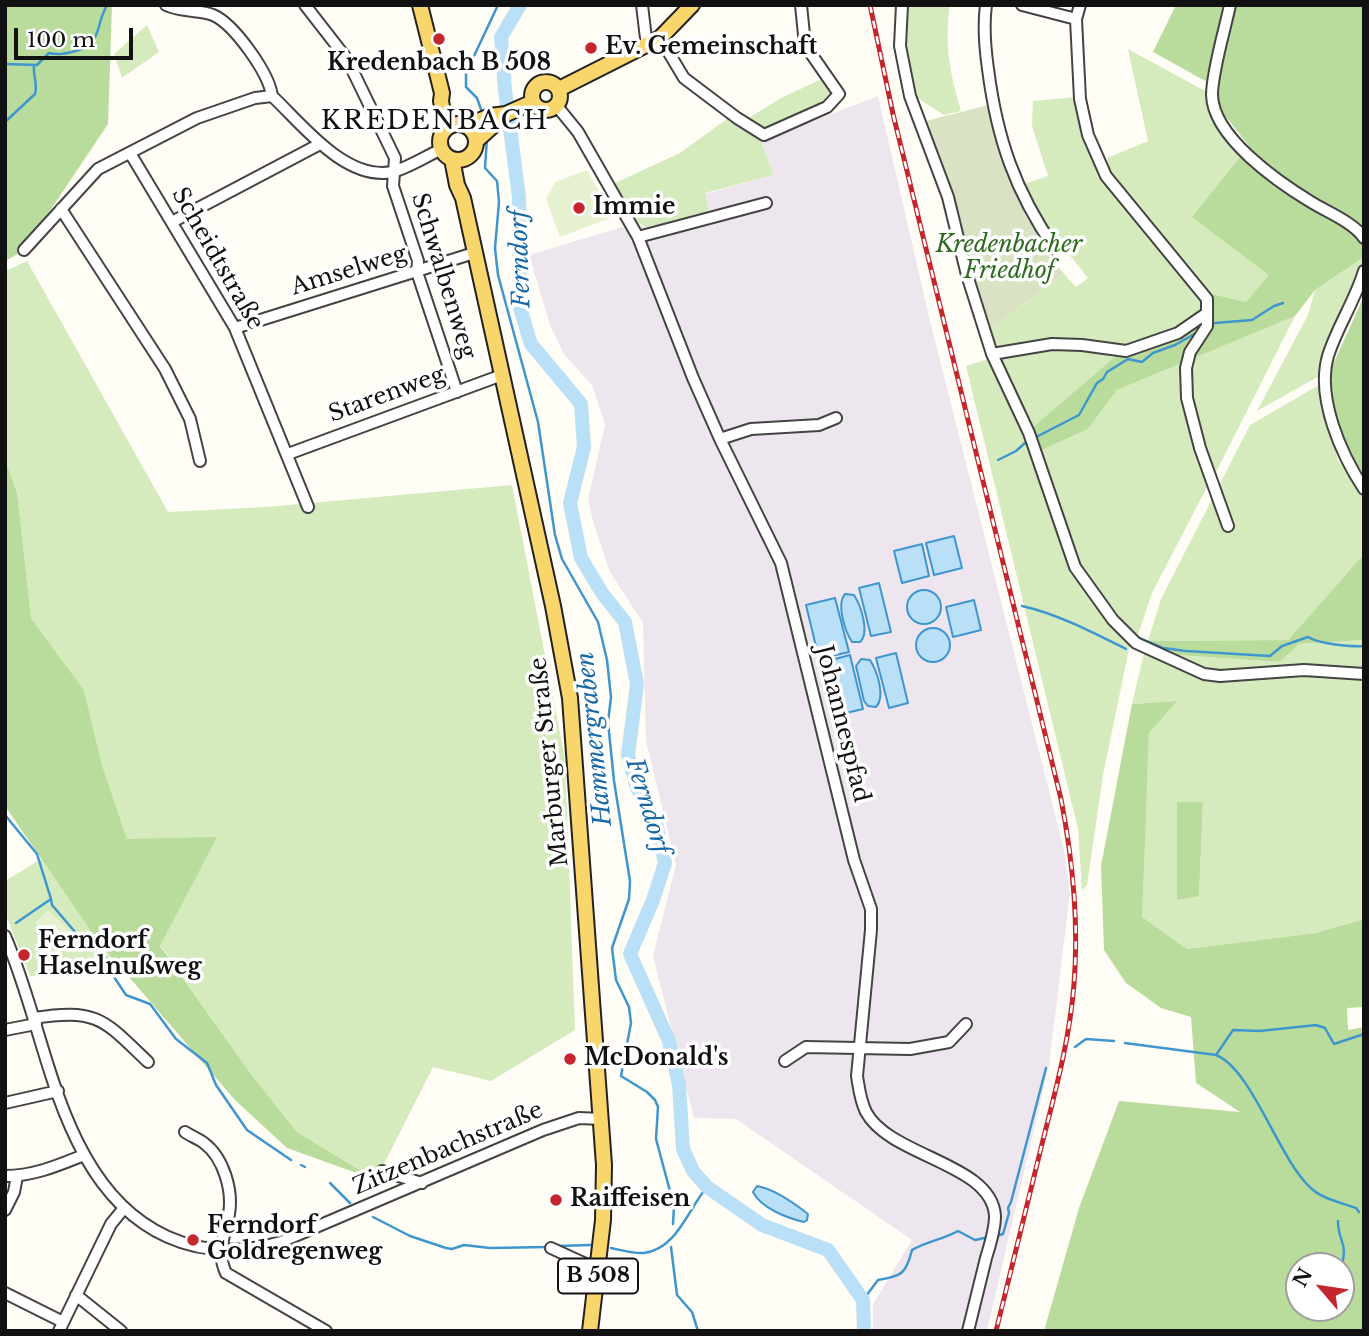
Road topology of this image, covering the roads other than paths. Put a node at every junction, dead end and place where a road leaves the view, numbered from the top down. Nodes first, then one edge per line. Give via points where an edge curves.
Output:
1 (166, 5) edge
2 (305, 5) edge
3 (420, 5) edge
4 (642, 5) edge
5 (692, 5) edge
6 (801, 5) edge
7 (902, 5) edge
8 (986, 5) edge
9 (1022, 5) edge
10 (1080, 5) edge
11 (1230, 5) edge
12 (1076, 19) junction
13 (660, 38) junction
14 (647, 47) junction
15 (559, 89) junction
16 (272, 96) junction
17 (556, 105) junction
18 (520, 108) junction
19 (457, 126) junction
20 (476, 141) junction
21 (320, 144) junction
22 (130, 153) junction
23 (453, 155) junction
24 (394, 171) junction
25 (766, 203) dead end
26 (61, 209) junction
27 (172, 222) junction
28 (638, 237) junction
29 (1364, 238) edge
30 (1055, 249) dead end
31 (24, 250) dead end
32 (474, 253) junction
33 (1364, 271) edge
34 (417, 272) junction
35 (1207, 313) junction
36 (235, 328) junction
37 (992, 354) junction
38 (502, 376) junction
39 (457, 392) junction
40 (836, 418) dead end
41 (720, 439) junction
42 (288, 454) junction
43 (200, 461) dead end
44 (1364, 489) edge
45 (309, 507) dead end
46 (1228, 526) dead end
47 (1364, 674) edge
48 (5, 936) edge
49 (9, 957) edge
50 (35, 1021) junction
51 (966, 1024) dead end
52 (5, 1031) edge
53 (859, 1047) junction
54 (785, 1061) dead end
55 (148, 1062) dead end
56 (58, 1091) junction
57 (5, 1103) edge
58 (602, 1119) junction
59 (185, 1132) dead end
60 (84, 1155) junction
61 (382, 1171) dead end
62 (11, 1176) edge
63 (422, 1183) junction
64 (124, 1208) junction
65 (5, 1210) edge
66 (551, 1248) dead end
67 (220, 1251) junction
68 (599, 1270) junction
69 (5, 1293) edge
70 (76, 1295) junction
71 (61, 1326) edge
72 (121, 1331) edge
73 (326, 1331) edge
74 (590, 1331) edge
75 (968, 1331) edge

1 - 16 street via 210,13 225,21 271,84
2 - 24 street, Schwalbenweg via 347,59 394,158
3 - 19 main road via 442,93
4 - 14 street
5 - 13 main road
6 - 13 street via 805,45 839,94 827,107 764,135 684,78
7 - 37 street via 903,69 948,197
8 - 30 street via 992,105 1007,162 1032,215
9 - 12 street
10 - 12 street
11 - 29 street via 1212,91 1222,122 1257,166
12 - 35 street via 1080,99 1088,135 1106,176 1208,299
13 - 14 main road
14 - 15 main road
15 - 17 main road
15 - 18 main road via 551,82 540,83
16 - 21 street
16 - 22 street via 197,118
17 - 18 main road via 544,110
17 - 28 street, Johannespfad via 578,132
18 - 19 main road
18 - 20 main road
19 - 20 main road
19 - 23 main road, B 508 via 440,139
20 - 23 main road via 473,152
21 - 24 street via 365,170
21 - 27 street
22 - 26 street via 98,169
22 - 27 street, Scheidtstraße
23 - 24 street
23 - 32 main road, Marburger Straße / B 508
24 - 34 street, Schwalbenweg via 393,186 418,261
25 - 28 street
26 - 31 street
26 - 43 street via 165,369 190,419
27 - 36 street, Scheidtstraße
28 - 41 street, Johannespfad
32 - 34 street, Amselweg
32 - 38 main road, Marburger Straße / B 508
33 - 44 street via 1332,346 1325,393 1343,455
34 - 36 street, Amselweg
34 - 39 street, Schwalbenweg
35 - 37 street via 1178,333 1126,351 1052,344
35 - 46 street via 1207,326 1190,352 1186,368 1187,398
36 - 42 street, Scheidtstraße
37 - 47 street via 1029,433 1075,566 1113,620 1136,643 1204,674 1304,670
38 - 39 street, Starenweg
38 - 58 main road, Marburger Straße / B 508 via 570,698
39 - 42 street, Starenweg
40 - 41 street via 819,425 751,429
41 - 53 street, Johannespfad via 780,563 854,860 871,908
42 - 45 street, Scheidtstraße
48 - 49 street, Zitzenbachstraße
49 - 50 street, Zitzenbachstraße
50 - 52 street
50 - 55 street via 64,1013 102,1021
50 - 56 street, Zitzenbachstraße
51 - 53 street via 949,1042 910,1049
53 - 54 street via 806,1047
53 - 75 street, Johannespfad via 859,1094 877,1127 978,1184 990,1200 995,1215
56 - 57 street
56 - 60 street, Zitzenbachstraße
58 - 63 street, Zitzenbachstraße via 579,1118 543,1130
58 - 68 main road, Marburger Straße / B 508
59 - 67 street via 206,1144 223,1170 230,1210
60 - 62 street via 47,1170
60 - 64 street, Zitzenbachstraße
61 - 63 street
62 - 65 street via 14,1192
63 - 67 street, Zitzenbachstraße via 281,1242
64 - 67 street, Zitzenbachstraße via 173,1240
64 - 70 street via 111,1224
66 - 68 street
67 - 73 street via 226,1273
68 - 74 main road, Marburger Straße / B 508
69 - 71 street
70 - 71 street
70 - 72 street

